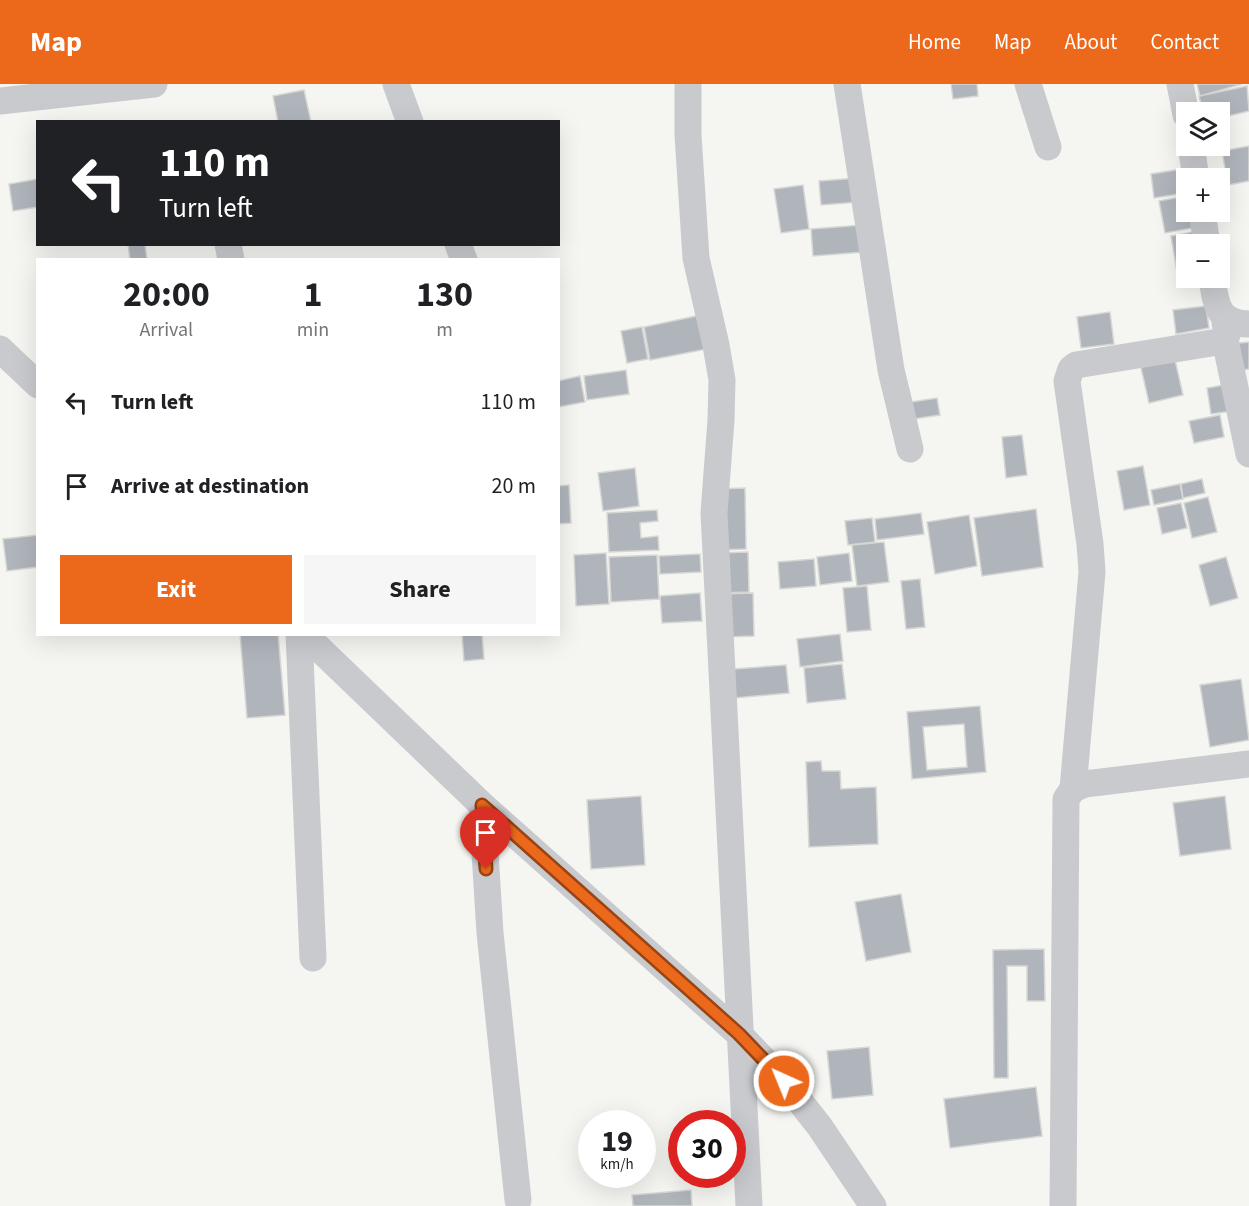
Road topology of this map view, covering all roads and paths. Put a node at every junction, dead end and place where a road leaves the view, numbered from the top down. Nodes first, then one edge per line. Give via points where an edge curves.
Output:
1 (154, 84) edge
2 (396, 84) edge
3 (688, 84) edge
4 (847, 84) edge
5 (1028, 84) edge
6 (1180, 84) edge
7 (0, 101) edge
8 (1183, 102) edge
9 (409, 120) edge
10 (1048, 147) dead end
11 (1214, 288) edge
12 (1249, 324) edge
13 (1224, 328) junction
14 (0, 349) edge
15 (36, 383) edge
16 (910, 449) dead end
17 (1249, 454) edge
18 (299, 636) edge
19 (306, 636) edge
20 (1249, 764) edge
21 (1073, 789) junction
22 (482, 805) junction
23 (313, 958) dead end
24 (739, 1034) junction
25 (518, 1200) dead end
26 (749, 1206) edge
27 (873, 1206) edge
28 (1063, 1206) edge

1 - 7 street
2 - 9 street
3 - 24 street via 696,258 722,380 714,513
4 - 16 street via 891,370
5 - 10 street
6 - 8 street
11 - 13 street
12 - 13 street via 1236,323
13 - 17 street
13 - 21 street via 1076,365 1067,381 1092,572
14 - 15 street
18 - 23 street
19 - 22 street
20 - 21 street via 1085,784
21 - 28 street via 1064,809
22 - 24 street
22 - 25 street via 490,933
24 - 26 street
24 - 27 street via 784,1081 820,1127

